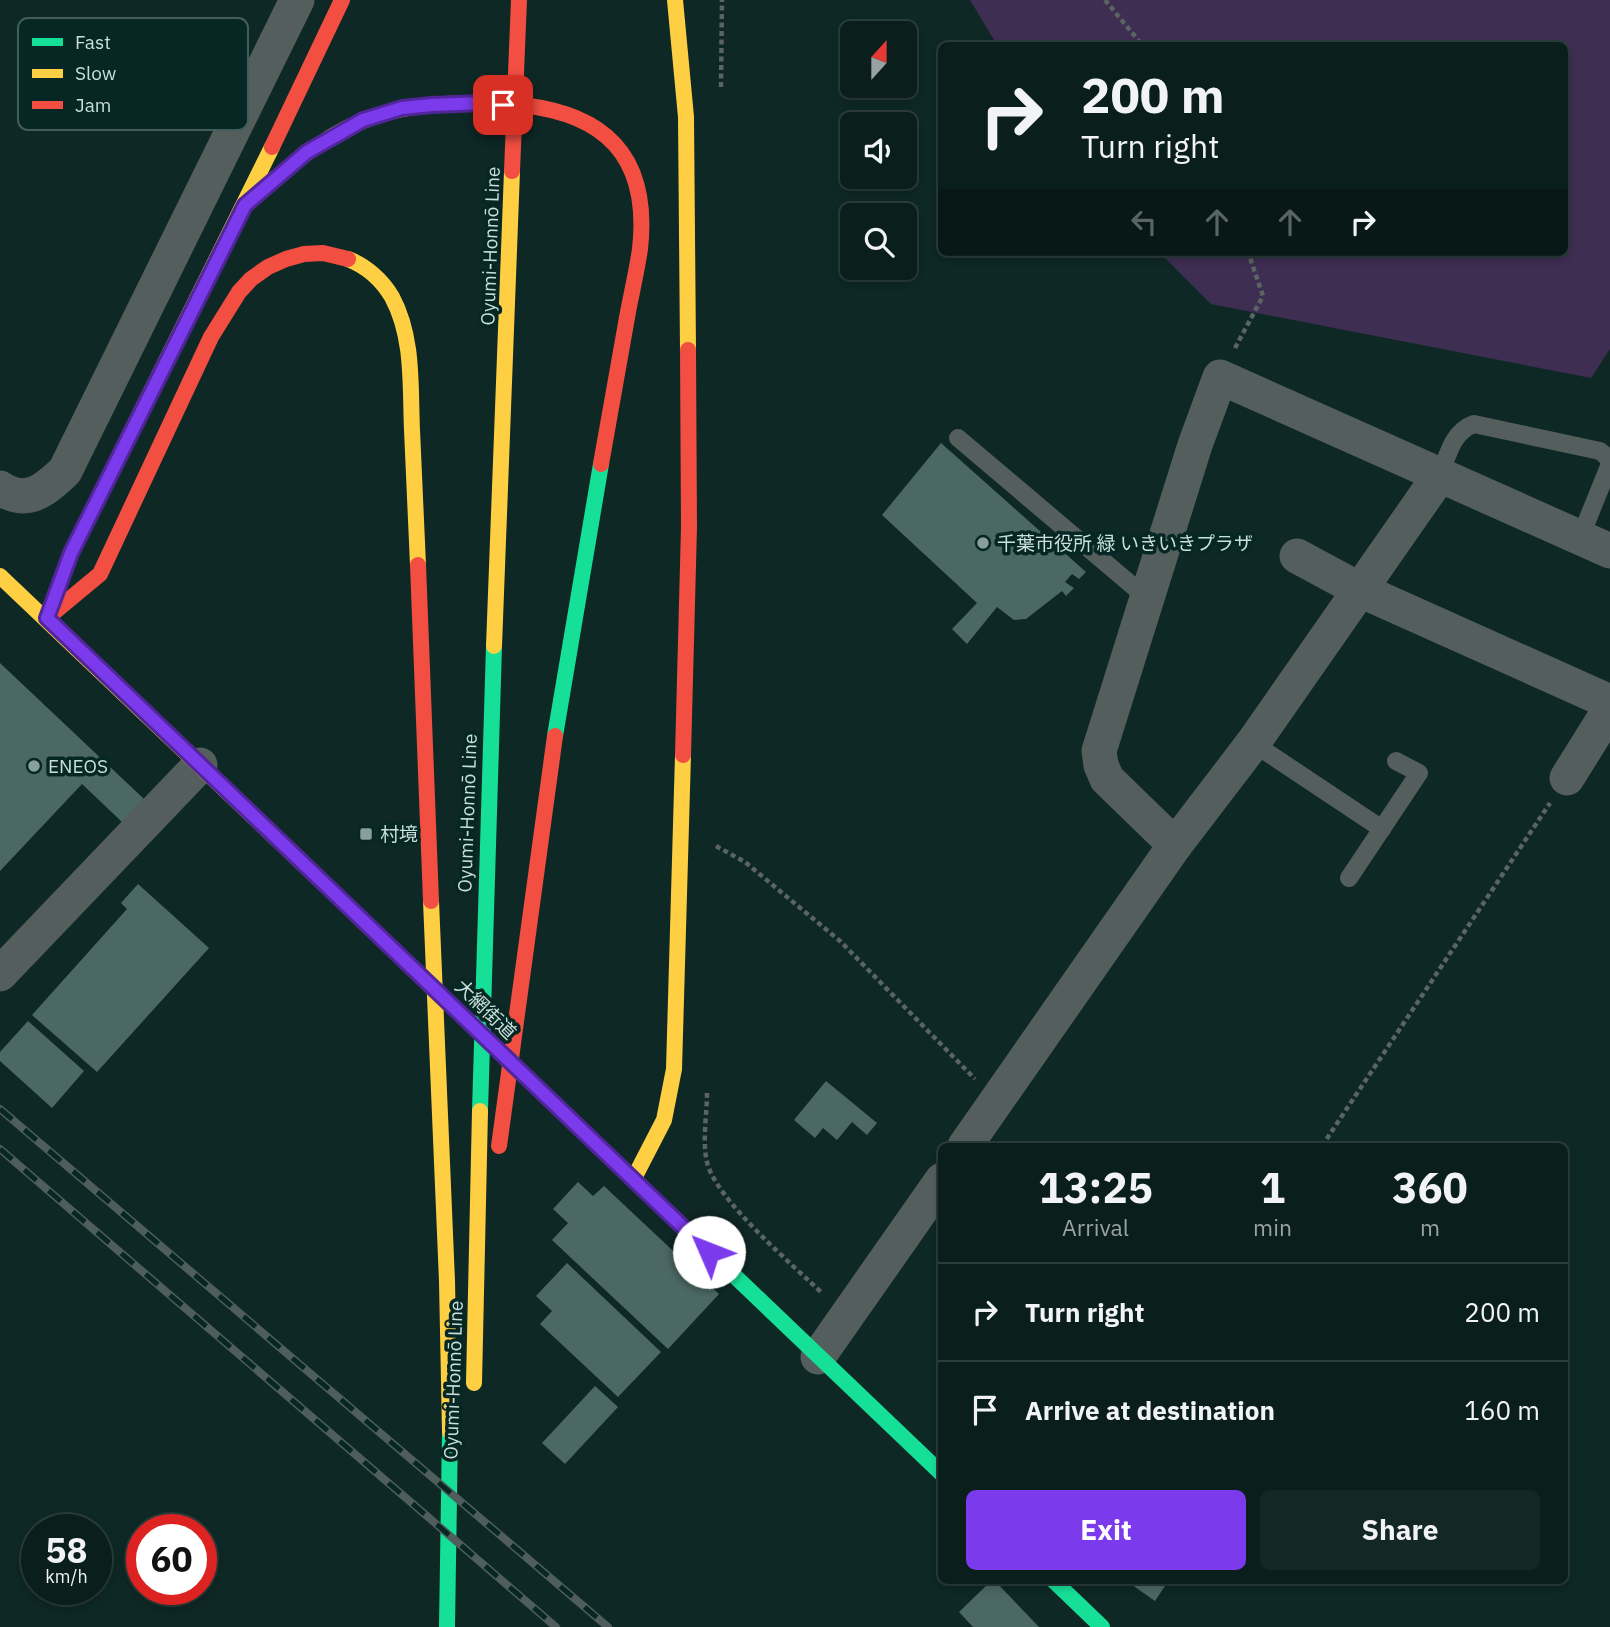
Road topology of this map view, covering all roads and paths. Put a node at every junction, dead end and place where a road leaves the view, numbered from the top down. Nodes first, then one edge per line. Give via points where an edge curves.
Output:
1 (297, 0) edge
2 (342, 0) edge
3 (520, 0) edge
4 (675, 0) edge
5 (722, 0) edge
6 (1105, 0) edge
7 (1140, 42) edge
8 (721, 97) dead end
9 (248, 99) edge
10 (233, 130) edge
11 (245, 205) junction
12 (1249, 256) edge
13 (1220, 377) junction
14 (958, 438) dead end
15 (1440, 475) junction
16 (0, 488) edge
17 (1595, 544) edge
18 (1297, 556) dead end
19 (0, 576) edge
20 (1360, 590) junction
21 (1147, 598) junction
22 (47, 618) junction
23 (1610, 702) edge
24 (1610, 709) edge
25 (1253, 743) junction
26 (1396, 761) dead end
27 (200, 765) junction
28 (1567, 778) joint
29 (1382, 829) junction
30 (1175, 845) junction
31 (716, 859) dead end
32 (1349, 878) dead end
33 (0, 974) edge
34 (708, 1090) dead end
35 (996, 1101) junction
36 (967, 1143) edge
37 (1324, 1143) edge
38 (633, 1180) junction
39 (938, 1186) edge
40 (476, 1286) junction
41 (846, 1317) junction
42 (818, 1357) junction
43 (474, 1394) dead end
44 (938, 1470) edge
45 (464, 1564) dead end
46 (1057, 1584) edge
47 (447, 1627) edge
48 (456, 1627) edge
49 (1102, 1627) edge

1 - 9 street
2 - 11 main road
3 - 40 main road, Oyumi-Honnō Line via 485,904
4 - 38 main road via 686,117 689,527 674,1069 664,1120
5 - 8 path
6 - 7 path
10 - 16 street via 65,471 45,490 24,497
11 - 22 main road via 71,553
11 - 40 main road via 307,152 363,120 432,105 482,103 570,115 622,152 635,174 641,204 640,248 567,659
12 - 13 path via 1263,296
13 - 15 street
13 - 21 street
14 - 21 lane
15 - 17 street
15 - 17 lane via 1457,433 1474,424 1600,452 1610,464
15 - 20 street
18 - 20 street
19 - 22 main road, 大網街道
20 - 23 street
20 - 25 street
21 - 30 street via 1099,751 1107,779
22 - 27 main road, 大網街道
22 - 47 main road via 100,574 211,337 228,305 250,279 276,262 303,253 351,258 375,274 401,318 409,352 441,1094 450,1402
24 - 28 street
25 - 29 lane
25 - 30 street
26 - 29 lane via 1419,773
27 - 33 street
27 - 38 main road, 大網街道
28 - 37 path
29 - 32 lane
30 - 35 street
31 - 35 path via 716,846 745,862 840,942
34 - 41 path via 707,1164 718,1185 731,1205
35 - 36 street
38 - 42 main road, 大網街道
39 - 41 street
40 - 43 main road, Oyumi-Honnō Line
41 - 42 street
42 - 44 main road, 大網街道
45 - 48 main road
46 - 49 main road

